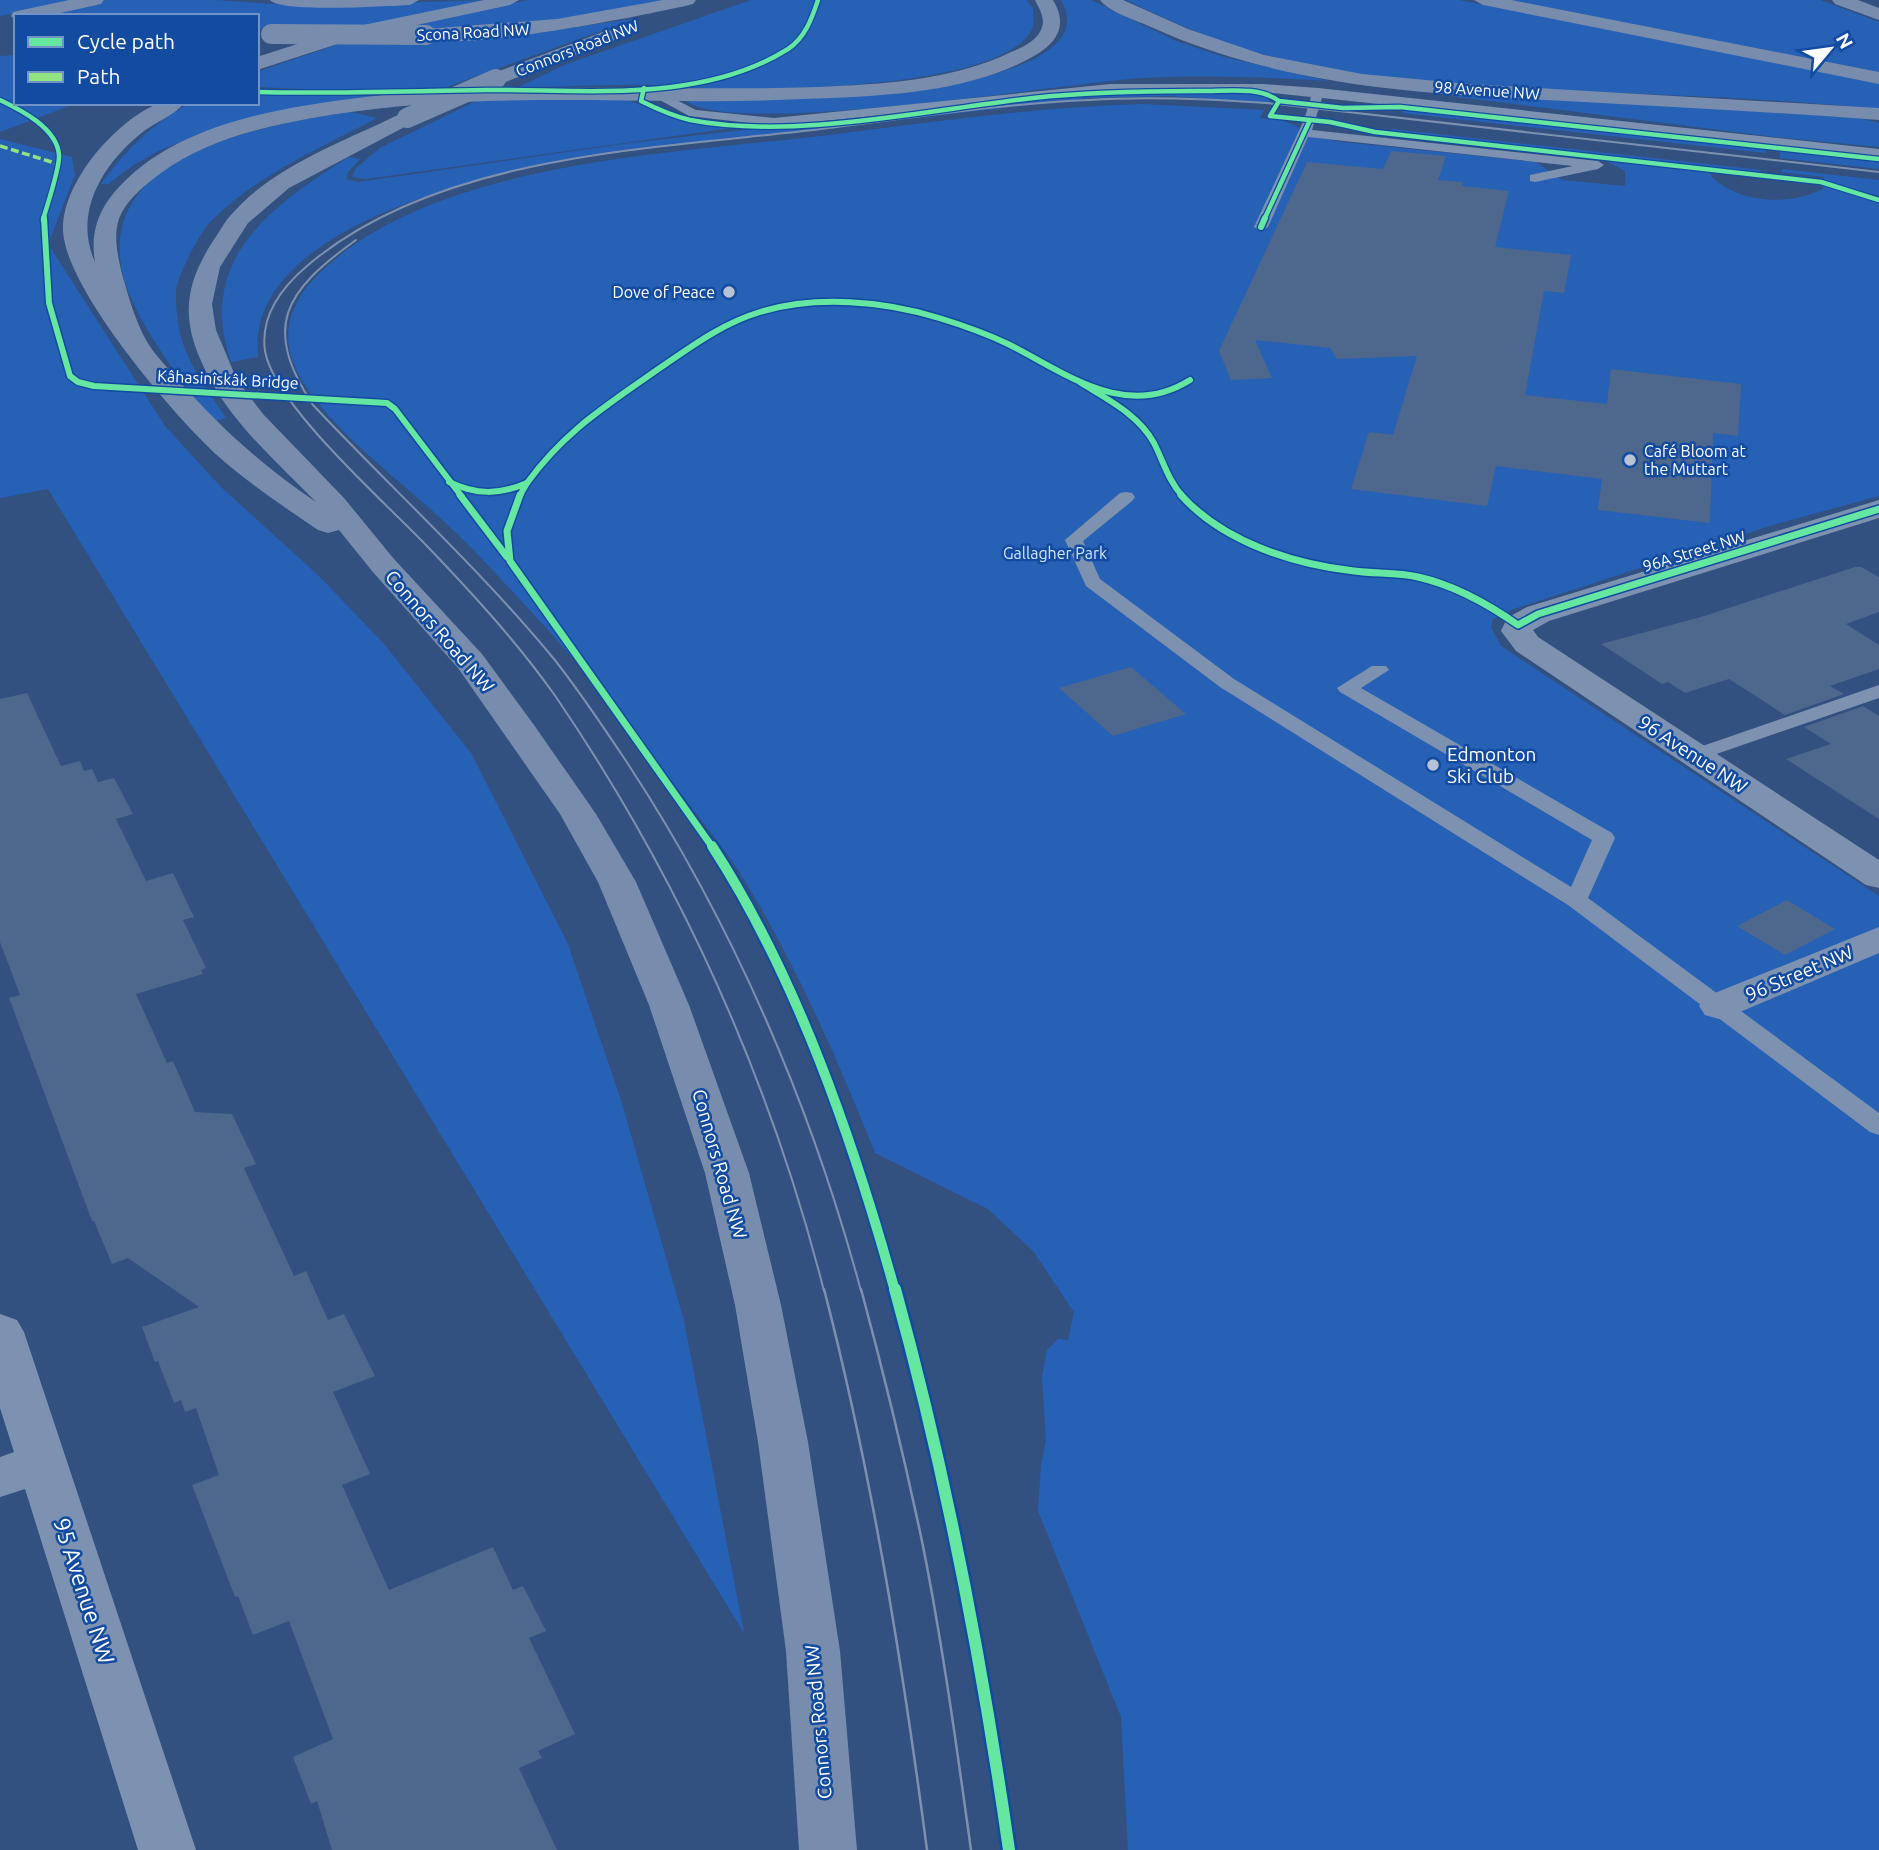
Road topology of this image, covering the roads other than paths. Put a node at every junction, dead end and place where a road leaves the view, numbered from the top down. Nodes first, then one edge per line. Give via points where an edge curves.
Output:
1 (95, 0) edge
2 (279, 0) edge
3 (410, 0) edge
4 (510, 0) edge
5 (687, 0) edge
6 (697, 0) edge
7 (1044, 0) edge
8 (1109, 0) edge
9 (1483, 0) edge
10 (1841, 0) edge
11 (44, 14) edge
12 (1879, 14) edge
13 (264, 34) edge
14 (259, 63) edge
15 (1879, 78) edge
16 (1318, 92) junction
17 (655, 94) junction
18 (171, 105) edge
19 (1875, 114) edge
20 (1303, 133) junction
21 (1879, 153) edge
22 (1535, 178) dead end
23 (1261, 227) dead end
24 (134, 343) junction
25 (1126, 497) dead end
26 (1879, 509) edge
27 (383, 565) junction
28 (1518, 625) joint
29 (1379, 670) dead end
30 (1879, 691) edge
31 (1695, 755) junction
32 (1879, 877) edge
33 (1576, 900) junction
34 (1879, 939) edge
35 (1719, 1006) junction
36 (1879, 1126) edge
37 (0, 1332) edge
38 (21, 1469) edge
39 (167, 1850) edge
40 (828, 1850) edge

1 - 11 main road
2 - 3 main road, Scona Road NW
4 - 14 main road via 351,33
5 - 13 main road, Scona Road NW, bridge via 585,23 511,32
6 - 27 main road, Connors Road NW, bridge via 496,79 317,163 281,184 239,219 208,267 200,304 203,330 223,381 253,421 334,504
7 - 17 main road via 1053,18 1050,34 1023,55 970,75 831,92
8 - 19 main road, 98 Avenue NW via 1190,37 1258,60 1358,78 1499,92
9 - 15 main road
10 - 12 main road
16 - 17 lane via 1227,86 1111,88 774,122 693,113
16 - 20 lane
16 - 21 lane
17 - 24 main road via 384,101 274,119 205,140 157,165 133,184 106,225 107,257
18 - 24 main road, Connors Road NW via 115,146 86,180 79,196 78,253
20 - 22 lane via 1598,165
20 - 23 lane
24 - 27 main road, Connors Road NW via 215,438
25 - 33 lane via 1074,540 1092,582 1227,683
26 - 28 street, 96A Street NW via 1538,614
27 - 40 main road, Connors Road NW via 470,661 578,814 617,882 696,1081 727,1173 783,1442 813,1651
28 - 31 street, 96 Avenue NW via 1527,644
29 - 33 lane via 1348,688 1604,838
30 - 31 lane
31 - 32 street, 96 Avenue NW
33 - 35 lane
34 - 35 street, 96 Street NW
35 - 36 lane
37 - 38 street, 95 Avenue NW
38 - 39 street, 95 Avenue NW

